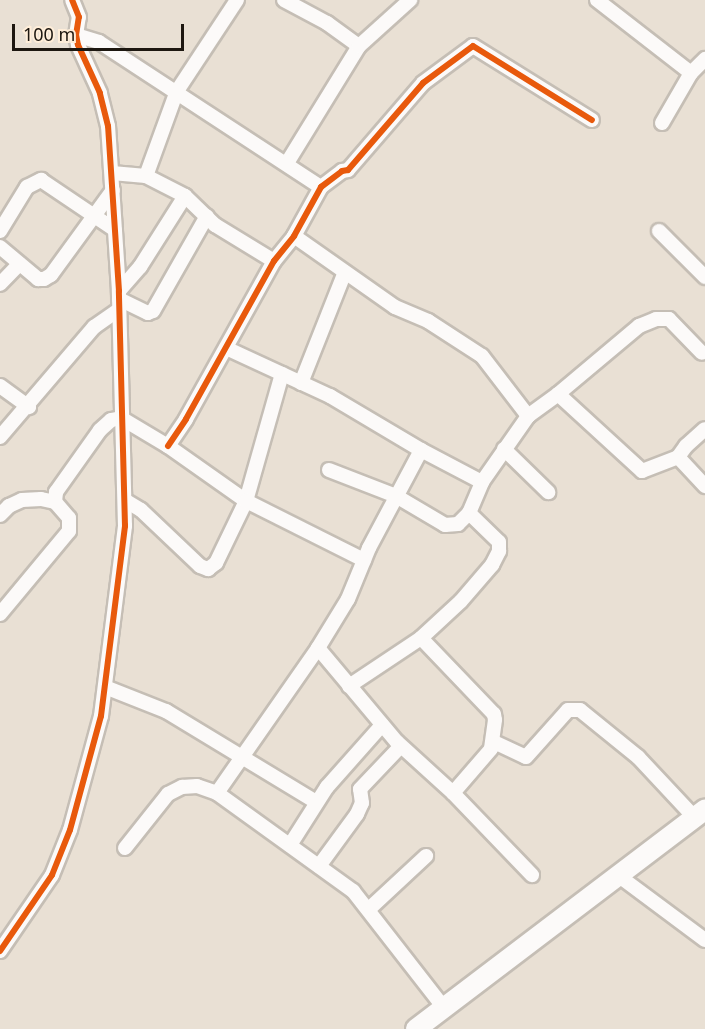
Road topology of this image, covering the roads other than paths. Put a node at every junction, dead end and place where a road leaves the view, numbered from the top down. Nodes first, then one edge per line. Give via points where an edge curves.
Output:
1 (72, 0) edge
2 (237, 0) edge
3 (284, 0) edge
4 (410, 0) edge
5 (597, 0) edge
6 (76, 35) junction
7 (358, 46) junction
8 (700, 66) edge
9 (177, 91) junction
10 (592, 120) dead end
11 (662, 123) dead end
12 (287, 163) junction
13 (112, 173) junction
14 (146, 176) junction
15 (321, 187) junction
16 (113, 190) junction
17 (185, 196) junction
18 (92, 215) junction
19 (207, 216) junction
20 (115, 230) junction
21 (0, 231) edge
22 (659, 231) dead end
23 (294, 236) junction
24 (0, 247) edge
25 (274, 261) junction
26 (19, 264) junction
27 (345, 272) junction
28 (705, 277) edge
29 (0, 284) edge
30 (119, 300) junction
31 (226, 348) junction
32 (702, 353) dead end
33 (282, 374) junction
34 (301, 383) junction
35 (0, 386) edge
36 (558, 394) junction
37 (29, 407) junction
38 (528, 416) junction
39 (121, 418) junction
40 (705, 429) edge
41 (0, 437) edge
42 (168, 446) junction
43 (504, 449) junction
44 (421, 450) junction
45 (678, 458) junction
46 (329, 470) dead end
47 (482, 482) junction
48 (705, 486) edge
49 (548, 492) dead end
50 (396, 496) junction
51 (126, 501) junction
52 (246, 501) junction
53 (55, 502) junction
54 (469, 513) junction
55 (0, 515) edge
56 (364, 560) junction
57 (0, 614) edge
58 (422, 638) junction
59 (318, 648) junction
60 (349, 686) junction
61 (105, 687) junction
62 (382, 725) junction
63 (494, 742) junction
64 (401, 746) junction
65 (243, 756) junction
66 (217, 793) junction
67 (453, 793) junction
68 (316, 802) junction
69 (700, 814) edge
70 (290, 845) junction
71 (125, 848) dead end
72 (426, 856) dead end
73 (319, 866) junction
74 (532, 875) dead end
75 (619, 876) junction
76 (369, 909) junction
77 (705, 940) edge
78 (0, 951) edge
79 (444, 1008) junction
80 (416, 1029) edge

1 - 6 street via 79,16
2 - 9 street
3 - 7 street via 327,23
4 - 7 street
5 - 8 street
6 - 9 street via 99,42
6 - 13 street via 100,93 108,126
7 - 12 street
8 - 11 street
9 - 12 street
9 - 14 street
10 - 15 street via 473,46 423,83 348,170
12 - 15 street
13 - 14 street
13 - 16 street
14 - 17 street
15 - 23 street
16 - 18 street
16 - 20 street
17 - 19 street
17 - 30 street
18 - 20 street
18 - 21 street via 41,180 27,187
18 - 26 street via 51,275 38,279
19 - 25 street via 215,225
19 - 30 street via 153,311 148,313
20 - 30 street
22 - 28 street
23 - 25 street
23 - 27 street
24 - 26 street
25 - 31 street
26 - 29 street
27 - 34 street
27 - 38 street via 396,307 428,321 482,356
30 - 37 street
30 - 39 street
31 - 33 street
31 - 42 street
32 - 36 street via 669,319 656,319 639,326
33 - 34 street
33 - 52 street
34 - 44 street
35 - 37 street
36 - 38 street
36 - 45 street via 642,471
37 - 41 street
38 - 43 street
39 - 42 street
39 - 51 street
39 - 53 street via 111,420 100,430 56,492
40 - 45 street
42 - 52 street
43 - 47 street
43 - 49 street
44 - 47 street
44 - 50 street
45 - 48 street
46 - 50 street
47 - 54 street
50 - 54 street via 445,525 459,524
50 - 56 street
51 - 52 street via 208,569 216,563
51 - 61 street
52 - 56 street
53 - 55 street via 22,500
53 - 57 street via 69,518 69,531
54 - 58 street via 499,542 500,551 469,592
56 - 59 street via 348,599
58 - 60 street
58 - 63 street via 494,714
59 - 60 street
59 - 65 street
60 - 62 street
61 - 65 street via 166,711
61 - 78 street via 101,716 70,830 52,874
62 - 64 street
62 - 68 street via 347,761
63 - 67 street
63 - 69 street via 526,757 568,710 580,710
64 - 67 street
64 - 73 street via 360,789 362,803 357,813
65 - 66 street
65 - 68 street
66 - 70 street
66 - 71 street via 197,786 182,787 168,794
67 - 74 street
68 - 70 street
69 - 75 main road
70 - 73 street
72 - 76 street
73 - 76 street
75 - 77 street
75 - 79 main road
76 - 79 street
79 - 80 main road

